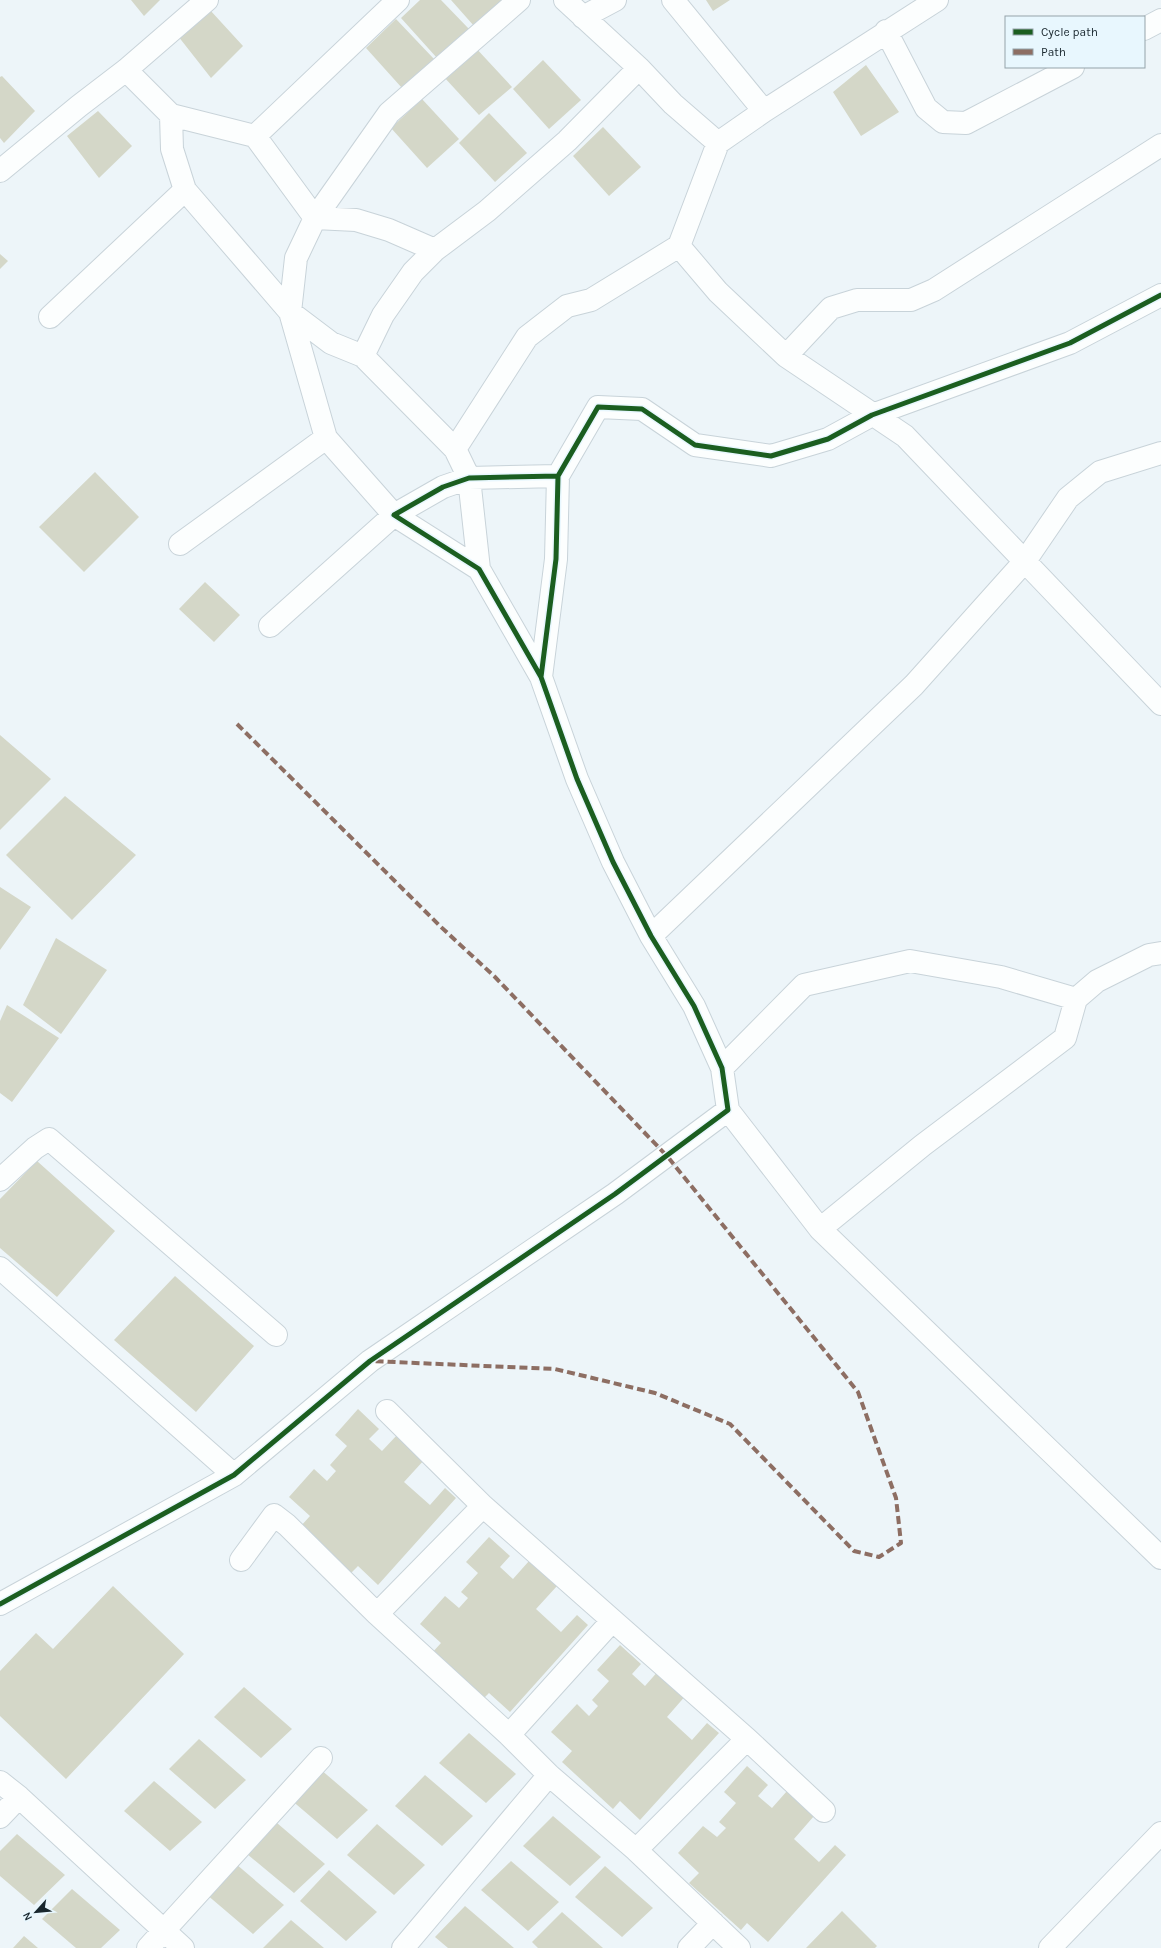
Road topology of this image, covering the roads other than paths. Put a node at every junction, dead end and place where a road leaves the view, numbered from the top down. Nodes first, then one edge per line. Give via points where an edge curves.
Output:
1 (207, 0) edge
2 (398, 0) edge
3 (519, 0) edge
4 (565, 0) edge
5 (615, 0) edge
6 (673, 0) edge
7 (937, 0) edge
8 (583, 17) junction
9 (1161, 20) edge
10 (1145, 28) edge
11 (886, 32) junction
12 (639, 68) junction
13 (1071, 68) edge
14 (126, 70) junction
15 (764, 111) junction
16 (171, 115) junction
17 (255, 136) junction
18 (718, 143) junction
19 (1161, 145) edge
20 (0, 171) edge
21 (185, 190) junction
22 (315, 218) junction
23 (679, 246) junction
24 (435, 250) junction
25 (1161, 295) edge
26 (290, 312) junction
27 (50, 317) dead end
28 (363, 356) junction
29 (786, 356) junction
30 (872, 416) junction
31 (326, 438) junction
32 (455, 449) junction
33 (1161, 452) edge
34 (558, 476) junction
35 (469, 478) junction
36 (394, 515) junction
37 (180, 544) dead end
38 (1025, 561) junction
39 (479, 569) junction
40 (270, 626) dead end
41 (541, 676) junction
42 (1161, 704) edge
43 (651, 936) junction
44 (1161, 953) edge
45 (1076, 999) junction
46 (722, 1068) junction
47 (728, 1110) junction
48 (0, 1180) edge
49 (820, 1229) junction
50 (0, 1268) edge
51 (276, 1335) dead end
52 (387, 1411) dead end
53 (234, 1475) junction
54 (482, 1506) junction
55 (1161, 1558) edge
56 (241, 1560) dead end
57 (0, 1604) edge
58 (377, 1614) junction
59 (612, 1621) junction
60 (509, 1735) junction
61 (747, 1739) junction
62 (321, 1758) dead end
63 (549, 1776) junction
64 (0, 1782) edge
65 (19, 1797) junction
66 (824, 1811) dead end
67 (0, 1817) edge
68 (1161, 1833) edge
69 (636, 1850) junction
70 (713, 1924) junction
71 (164, 1930) junction
72 (148, 1948) edge
73 (183, 1948) edge
74 (403, 1948) edge
75 (689, 1948) edge
76 (739, 1948) edge
77 (1050, 1948) edge

1 - 14 street
2 - 17 street
3 - 22 street via 390,113
4 - 8 street
5 - 8 street
6 - 15 street
7 - 11 street
8 - 12 street
9 - 10 street
11 - 13 street via 926,108 943,122 966,123
11 - 15 street
12 - 18 street via 673,104
12 - 24 street via 567,141 487,211
14 - 16 street
14 - 20 street
15 - 18 street
16 - 17 street
16 - 21 street via 172,149
17 - 22 street
18 - 23 street
19 - 29 street via 934,290 911,300 857,300 831,308
21 - 26 street
21 - 27 street
22 - 24 street via 356,220 389,230
22 - 26 street via 296,258
23 - 29 street via 718,292
23 - 32 street via 591,300 567,306 528,336
24 - 28 street via 413,272 382,315
25 - 30 street via 1070,343
26 - 28 street via 331,342
26 - 31 street
28 - 32 street
29 - 30 street
30 - 34 street via 828,439 771,456 695,445 642,409 598,407
30 - 38 street via 905,436
31 - 36 street
31 - 37 street
32 - 35 street
33 - 38 street via 1100,472 1068,498
34 - 35 street
34 - 41 street via 556,559
35 - 36 street via 443,487
35 - 39 street
36 - 39 street
36 - 40 street
38 - 42 street
38 - 43 street via 914,685
39 - 41 street
41 - 43 street via 577,779 607,848
43 - 46 street via 694,1006
44 - 45 street via 1149,955 1097,980
45 - 46 street via 1001,977 910,961 804,985
45 - 49 street via 1064,1038 923,1144
46 - 47 street
47 - 49 street
47 - 53 street via 615,1194 370,1361
48 - 51 street via 49,1138
49 - 55 street
50 - 53 street
52 - 54 street
53 - 57 street
54 - 58 street
54 - 59 street
56 - 58 street via 274,1515
58 - 60 street
59 - 60 street
59 - 61 street
60 - 63 street
61 - 66 street
61 - 69 street
62 - 71 street
63 - 69 street
63 - 74 street
64 - 65 street
65 - 67 street
65 - 71 street
68 - 77 street
69 - 70 street
70 - 75 street
70 - 76 street
71 - 72 street
71 - 73 street

